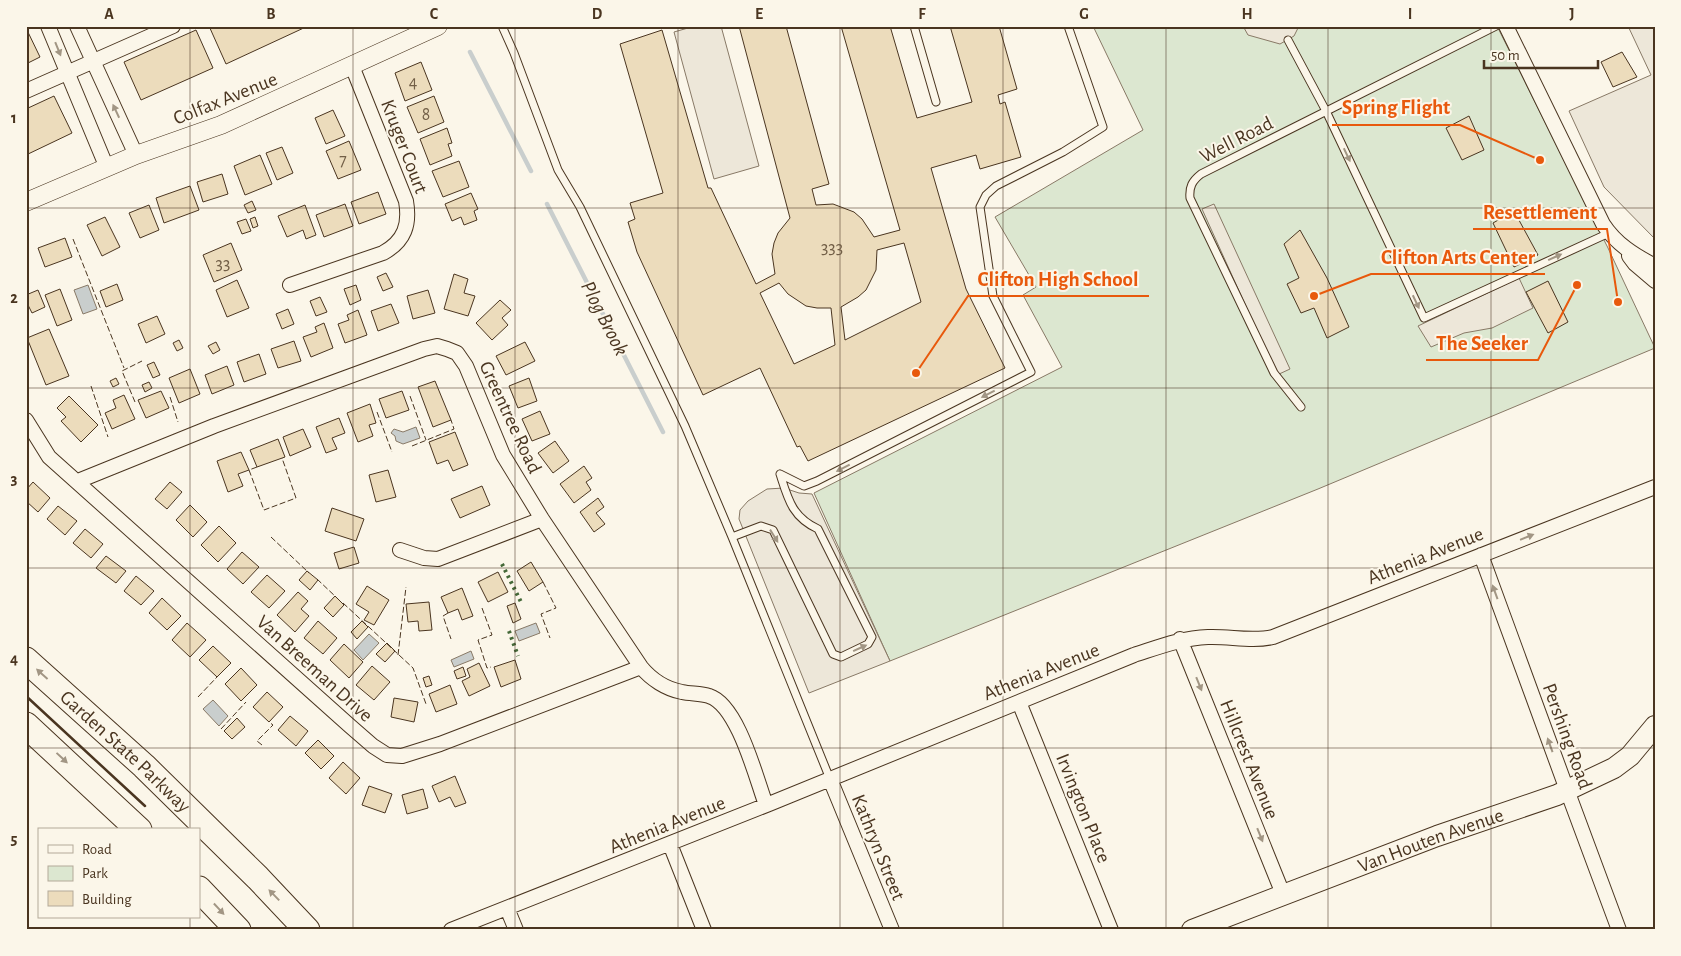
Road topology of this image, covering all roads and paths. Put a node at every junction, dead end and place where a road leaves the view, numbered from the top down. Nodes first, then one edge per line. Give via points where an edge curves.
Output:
1 (48, 26) edge
2 (76, 26) edge
3 (173, 26) edge
4 (438, 26) edge
5 (502, 26) edge
6 (914, 26) edge
7 (1068, 26) edge
8 (1496, 26) edge
9 (1506, 26) edge
10 (1288, 40) dead end
11 (93, 61) junction
12 (352, 66) junction
13 (67, 72) junction
14 (26, 91) edge
15 (936, 102) dead end
16 (1326, 111) junction
17 (136, 155) junction
18 (107, 168) junction
19 (26, 202) edge
20 (1612, 237) junction
21 (1655, 266) edge
22 (1655, 281) edge
23 (290, 285) dead end
24 (1301, 407) dead end
25 (26, 420) edge
26 (78, 481) junction
27 (1655, 486) edge
28 (542, 519) junction
29 (732, 537) junction
30 (400, 550) dead end
31 (1481, 554) junction
32 (1180, 639) junction
33 (26, 660) edge
34 (640, 667) junction
35 (1019, 702) junction
36 (26, 725) edge
37 (1655, 726) edge
38 (830, 779) junction
39 (1566, 790) junction
40 (766, 806) junction
41 (137, 828) edge
42 (670, 844) junction
43 (200, 890) edge
44 (1283, 894) junction
45 (507, 908) junction
46 (238, 930) edge
47 (307, 930) edge
48 (451, 930) edge
49 (516, 930) edge
50 (704, 930) edge
51 (892, 930) edge
52 (1111, 930) edge
53 (1192, 930) edge
54 (1619, 930) edge

1 -> 13 street
2 - 11 street
3 - 11 street
4 - 12 street, Colfax Avenue
5 - 29 lane via 558,170 580,207 677,409
6 - 15 lane
7 - 29 lane via 1103,127 996,186 980,207 993,296 1032,372 817,482 804,486 780,474 795,512 818,529 872,637 868,644 840,657 833,654 773,530 761,526
8 - 16 lane, Well Road
9 - 20 street via 1597,213
10 - 16 lane
11 - 13 street
17 -> 11 street
12 - 17 street, Colfax Avenue via 222,125
12 - 23 street, Kruger Court via 406,201 407,224 399,242 384,253
13 - 14 street
13 - 18 street
16 -> 20 lane via 1424,318
16 - 24 lane, Well Road via 1201,174 1193,180 1189,190 1274,373
17 - 18 street, Colfax Avenue
18 - 19 street, Colfax Avenue
20 - 21 street via 1628,251
20 - 22 street
25 - 26 street, Van Breeman Drive via 49,457
26 - 28 street, Greentree Road via 214,426 437,346 457,353 466,366 503,455
26 - 34 street, Van Breeman Drive via 350,726 387,755 402,756 440,744
31 -> 27 street, Athenia Avenue
28 - 30 street via 438,559
28 - 34 street, Greentree Road
29 - 38 lane
31 - 32 street, Athenia Avenue via 1273,637 1261,640
39 -> 31 street, Pershing Road
32 - 35 street, Athenia Avenue
32 -> 44 street, Hillcrest Avenue
47 -> 33 highway, Garden State Parkway via 144,766
34 - 40 street, Greentree Road via 671,688 719,701 738,729
35 - 38 street, Athenia Avenue
35 - 52 street, Irvington Place
36 -> 41 highway
37 - 39 main road, Van Houten Avenue via 1630,756 1614,768
38 - 40 street, Athenia Avenue
38 - 51 street, Kathryn Street
39 - 44 main road, Van Houten Avenue
39 - 54 street, Pershing Road
40 - 42 street, Athenia Avenue
42 - 45 street, Athenia Avenue
42 - 50 street
43 -> 46 highway
44 - 53 main road, Van Houten Avenue
45 - 48 street, Athenia Avenue
45 - 49 street

